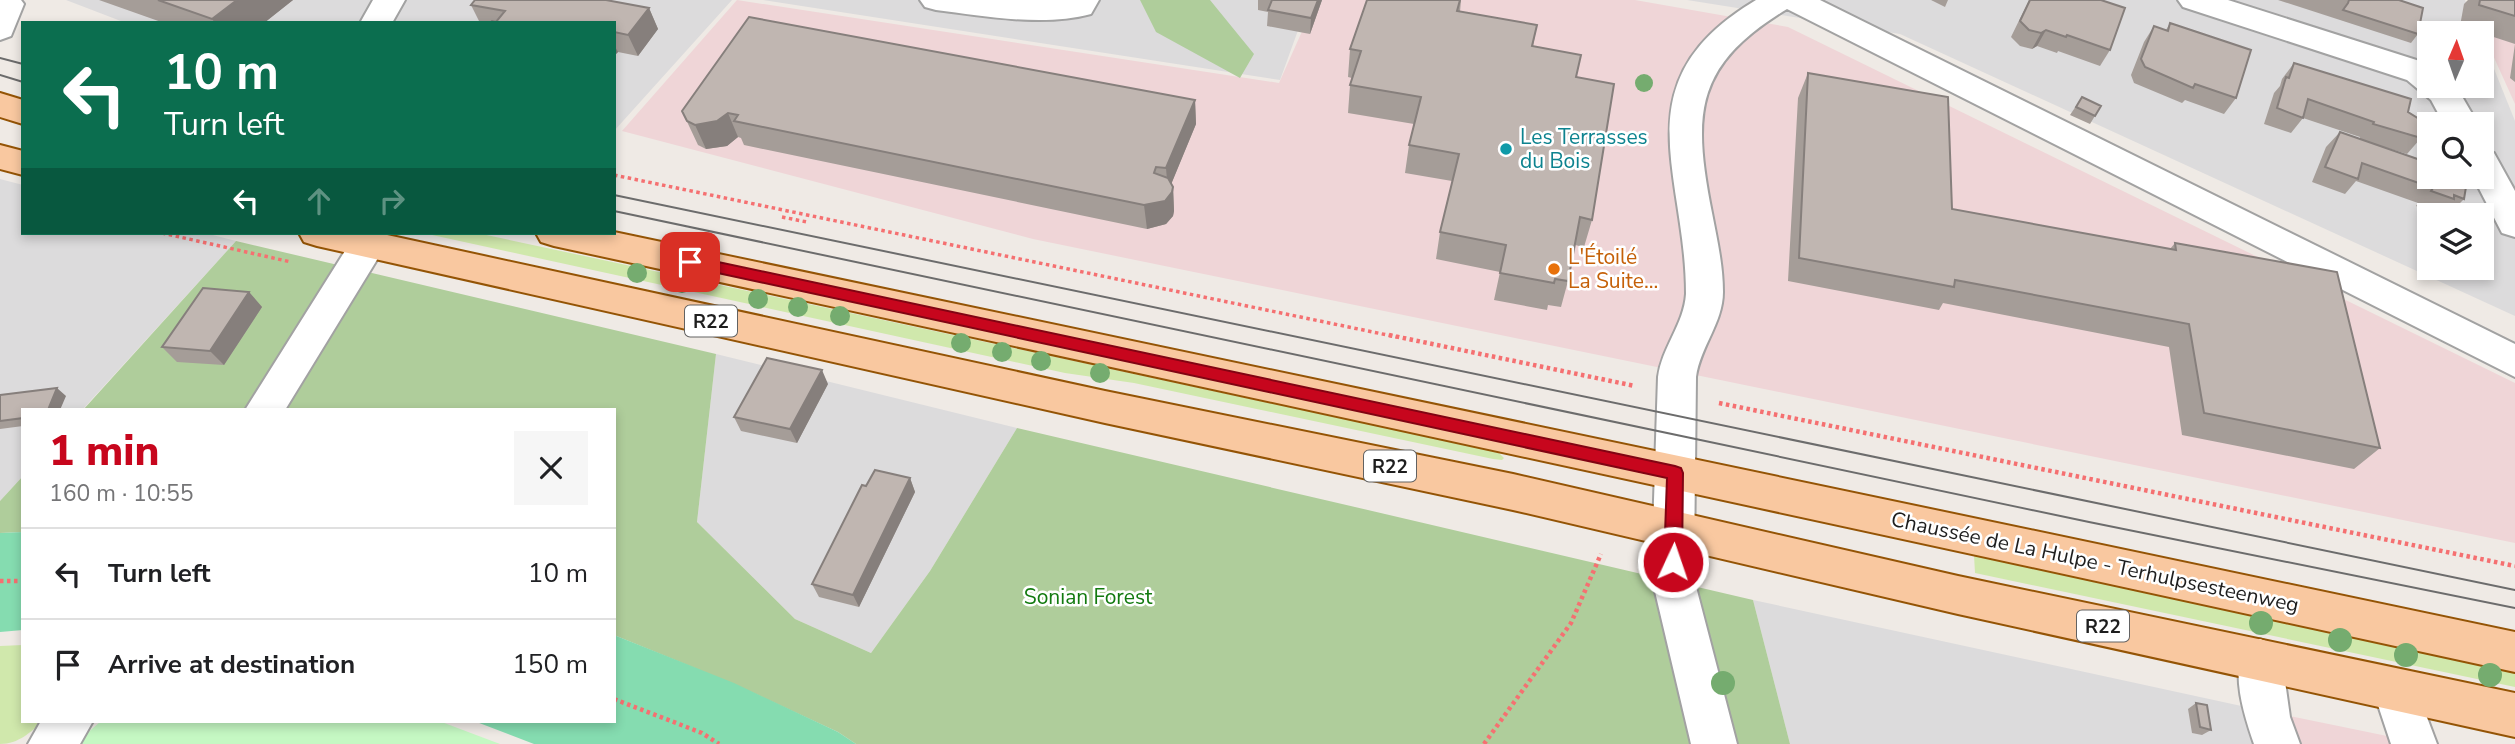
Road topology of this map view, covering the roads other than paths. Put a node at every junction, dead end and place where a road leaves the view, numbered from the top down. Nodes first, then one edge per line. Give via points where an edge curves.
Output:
1 (389, 0) edge
2 (936, 0) edge
3 (1083, 0) edge
4 (1779, 0) edge
5 (1795, 0) edge
6 (2194, 0) edge
7 (0, 1) edge
8 (377, 21) edge
9 (0, 29) edge
10 (2417, 71) edge
11 (0, 105) edge
12 (21, 111) edge
13 (0, 157) edge
14 (21, 162) edge
15 (2494, 184) edge
16 (2515, 223) edge
17 (326, 235) edge
18 (563, 235) edge
19 (368, 245) junction
20 (2515, 362) edge
21 (265, 408) edge
22 (1675, 473) junction
23 (1675, 529) junction
24 (2515, 652) edge
25 (2260, 660) junction
26 (2395, 690) junction
27 (2515, 715) edge
28 (68, 723) edge
29 (51, 744) edge
30 (1714, 744) edge
31 (2277, 744) edge
32 (2414, 744) edge

1 - 8 street
2 - 3 street via 1014,9 1080,7
4 - 22 street via 1728,32 1693,85 1685,125 1689,185 1701,246 1703,306 1678,366
5 - 20 street
6 - 10 street
7 - 9 street via 8,4
11 - 12 main road
13 - 14 main road
15 - 16 street
17 - 19 main road, R22
18 - 22 main road, Chaussée de La Hulpe - Terhulpsesteenweg
19 - 21 street
19 - 23 main road, R22
22 - 23 street
22 - 24 main road, Chaussée de La Hulpe - Terhulpsesteenweg
23 - 25 main road, R22
23 - 30 street via 1674,583
25 - 26 main road, R22
25 - 31 street via 2267,717
26 - 27 main road, R22
26 - 32 street
28 - 29 street

